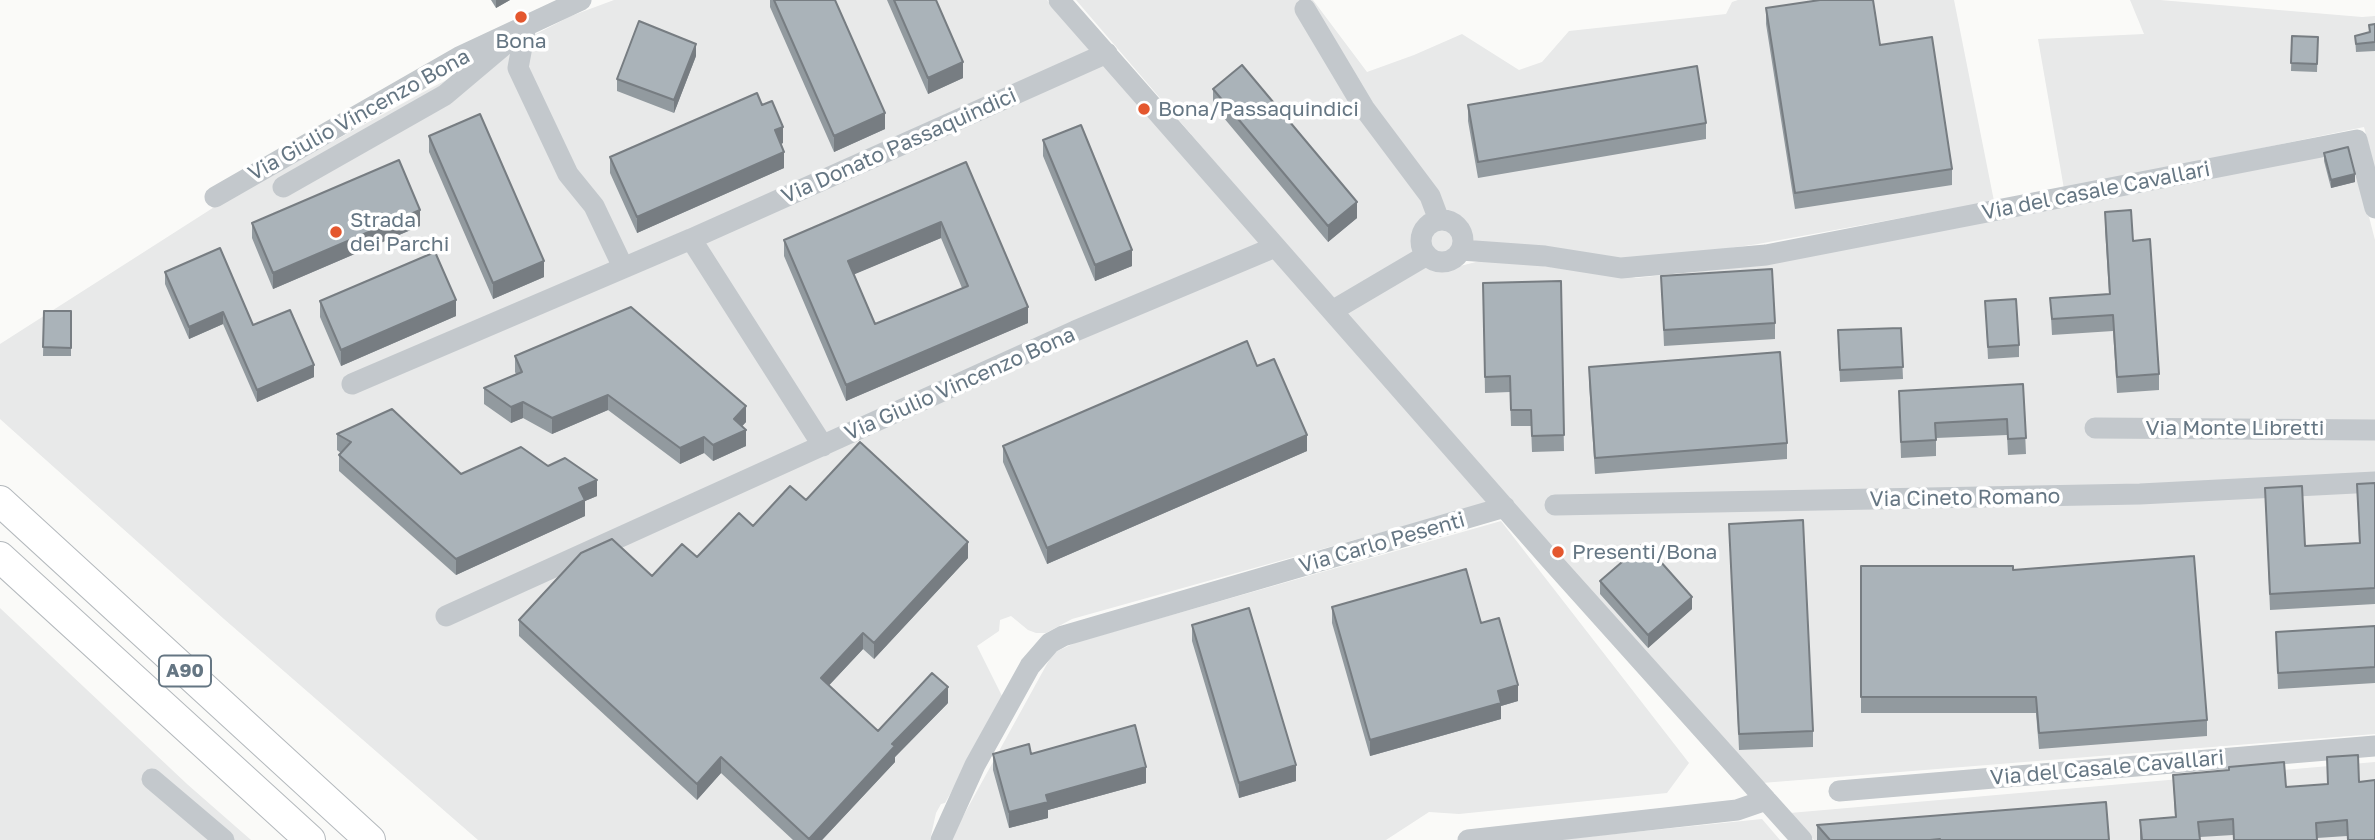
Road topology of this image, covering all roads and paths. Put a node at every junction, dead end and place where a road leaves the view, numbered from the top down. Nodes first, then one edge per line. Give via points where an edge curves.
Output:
1 (581, 0) edge
2 (1059, 0) edge
3 (1305, 9) dead end
4 (526, 25) junction
5 (1107, 53) junction
6 (283, 187) dead end
7 (215, 197) dead end
8 (2375, 208) edge
9 (1439, 220) junction
10 (691, 239) junction
11 (1275, 247) junction
12 (1461, 250) junction
13 (1427, 256) junction
14 (623, 267) junction
15 (1332, 311) junction
16 (352, 384) dead end
17 (2095, 428) dead end
18 (2375, 430) edge
19 (823, 446) junction
20 (2375, 482) edge
21 (0, 502) edge
22 (1555, 505) dead end
23 (1505, 507) junction
24 (0, 557) edge
25 (446, 616) dead end
26 (2375, 746) edge
27 (152, 779) dead end
28 (1839, 791) dead end
29 (1766, 800) junction
30 (224, 840) edge
31 (310, 840) edge
32 (370, 840) edge
33 (941, 840) edge
34 (1468, 840) edge
35 (1802, 840) edge

1 - 4 street, Via Giulio Vincenzo Bona
2 - 5 street
3 - 9 street via 1364,108 1430,196
4 - 6 street via 445,95
4 - 7 street, Via Giulio Vincenzo Bona via 459,57
4 - 14 street via 518,68 568,174 594,206
5 - 10 street, Via Donato Passaquindici
5 - 11 street
8 - 12 street, Via del casale Cavallari via 2357,140 1766,255 1622,268
9 - 12 street via 1452,222 1461,231
9 - 13 street via 1423,231 1421,244
10 - 14 street
10 - 19 street, Via Giulio Vincenzo Bona
11 - 15 street
11 - 19 street, Via Giulio Vincenzo Bona via 1075,331
12 - 13 street via 1446,262
13 - 15 street
14 - 16 street
15 - 23 street
17 - 18 street, Via Monte Libretti
19 - 25 street
20 - 22 street, Via Cineto Romano via 2140,494
21 - 32 highway, A90
23 - 29 street
23 - 33 street, Via Carlo Pesenti via 1057,639 1030,666 975,765
24 - 31 highway, A90
26 - 28 street, Via del Casale Cavallari
27 - 30 street
29 - 34 street via 1737,810
29 - 35 street

